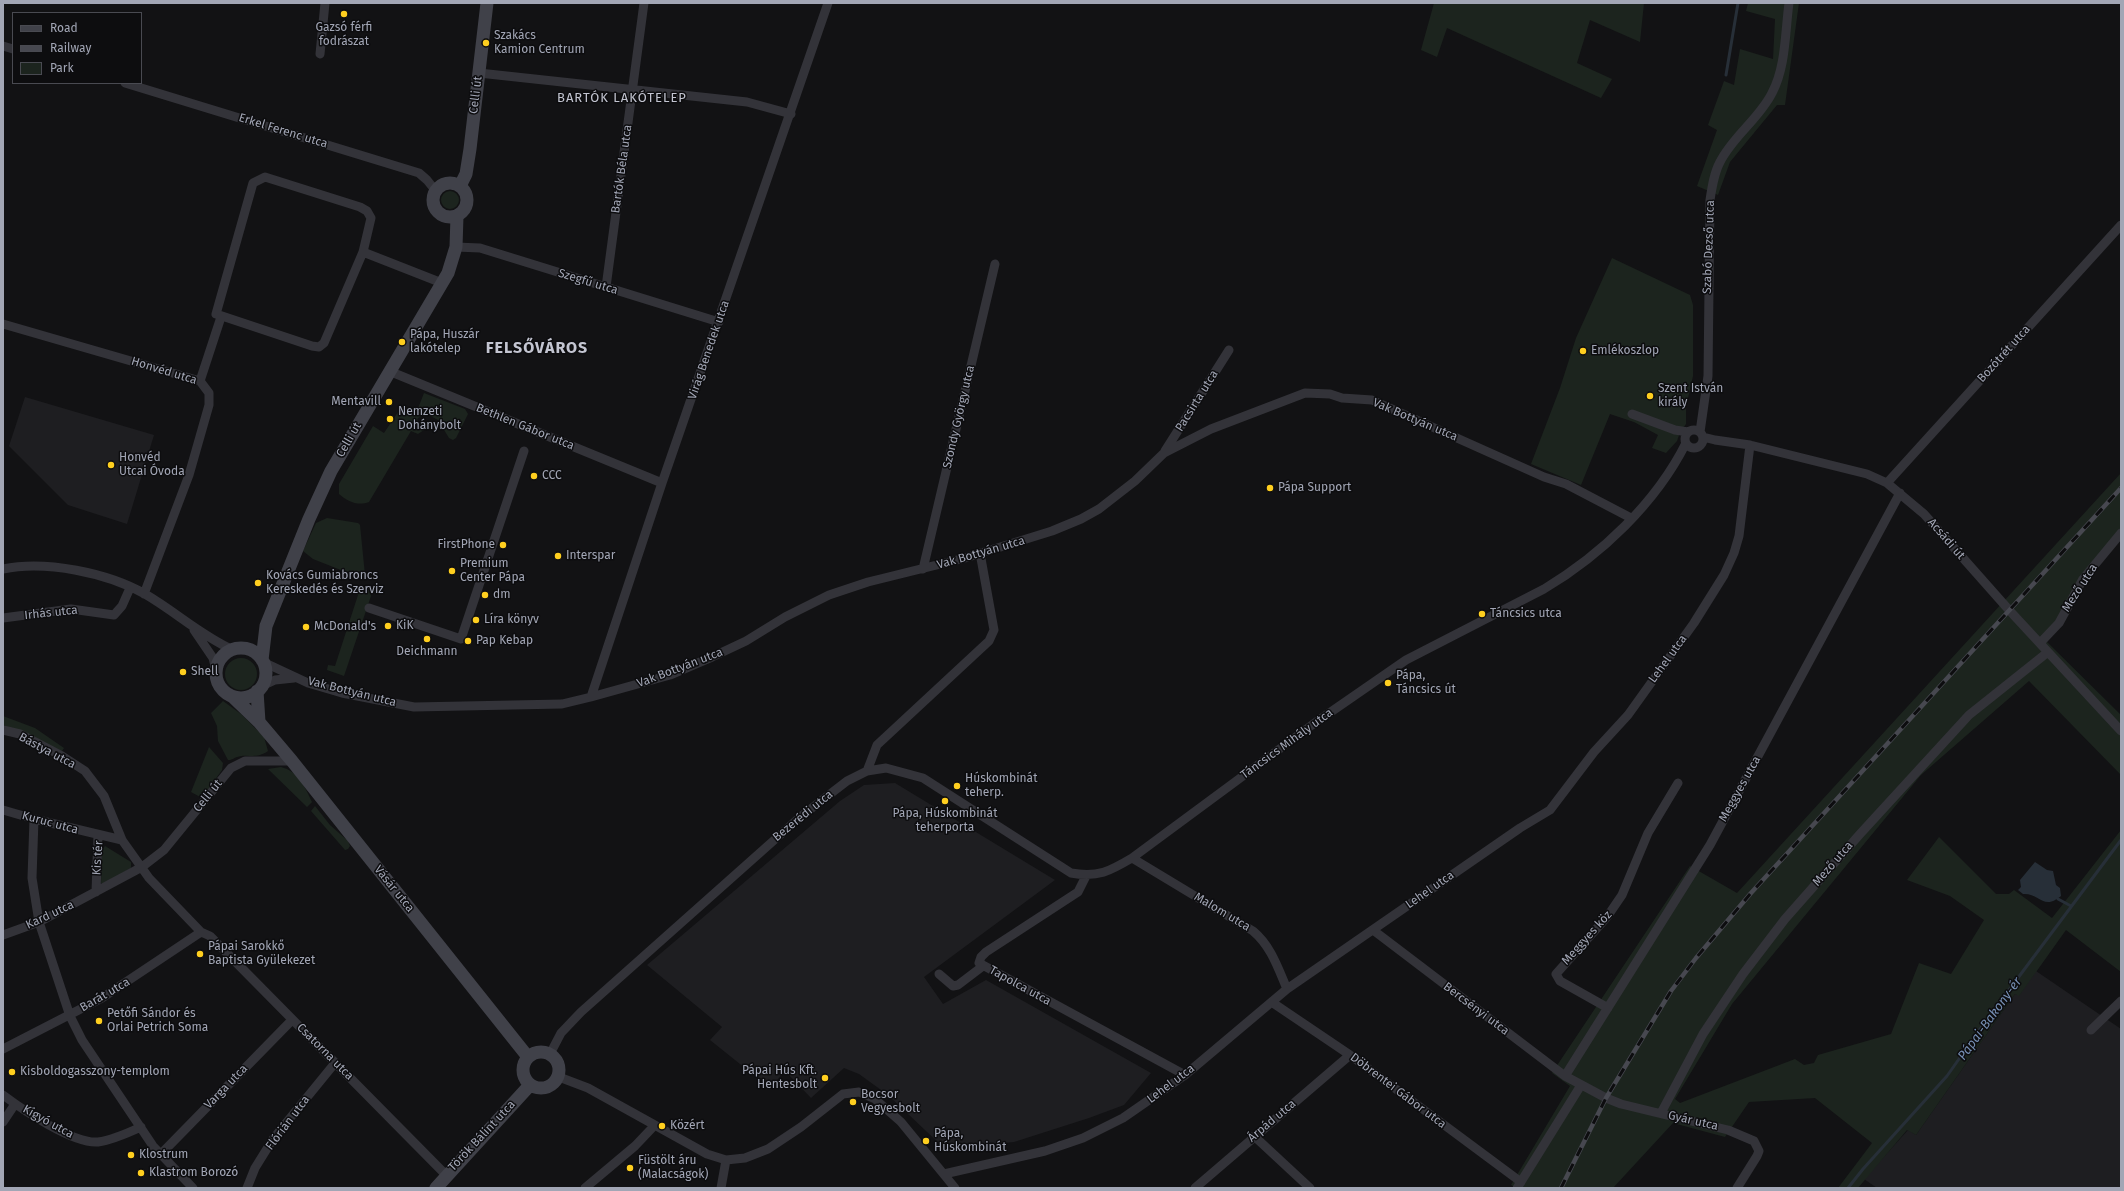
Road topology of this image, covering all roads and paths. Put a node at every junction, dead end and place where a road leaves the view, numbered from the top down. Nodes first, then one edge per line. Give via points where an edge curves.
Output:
1 (325, 3) edge
2 (487, 3) edge
3 (644, 3) edge
4 (828, 3) edge
5 (1789, 3) edge
6 (320, 54) dead end
7 (479, 73) junction
8 (127, 84) edge
9 (633, 90) junction
10 (791, 114) junction
11 (460, 186) junction
12 (435, 190) junction
13 (457, 216) junction
14 (2121, 225) edge
15 (456, 247) junction
16 (362, 252) junction
17 (994, 264) dead end
18 (442, 283) junction
19 (606, 287) junction
20 (221, 317) junction
21 (719, 322) junction
22 (3, 324) edge
23 (1229, 350) dead end
24 (389, 371) junction
25 (200, 381) junction
26 (1632, 414) dead end
27 (1694, 438) junction
28 (1750, 445) junction
29 (524, 451) dead end
30 (1164, 453) junction
31 (662, 483) junction
32 (1887, 483) junction
33 (1900, 494) junction
34 (1631, 518) junction
35 (2121, 533) edge
36 (980, 554) junction
37 (3, 569) edge
38 (923, 569) junction
39 (130, 588) junction
40 (144, 594) junction
41 (369, 608) dead end
42 (3, 618) edge
43 (266, 626) junction
44 (192, 628) junction
45 (2040, 643) junction
46 (236, 649) junction
47 (2048, 652) junction
48 (263, 661) junction
49 (216, 670) junction
50 (296, 678) junction
51 (260, 689) junction
52 (233, 697) junction
53 (591, 697) junction
54 (259, 722) junction
55 (3, 730) edge
56 (2121, 731) edge
57 (292, 761) junction
58 (867, 771) junction
59 (1678, 783) dead end
60 (3, 810) edge
61 (34, 819) junction
62 (98, 835) junction
63 (122, 840) junction
64 (1132, 858) junction
65 (142, 867) junction
66 (1086, 876) junction
67 (96, 892) junction
68 (39, 922) junction
69 (1373, 930) junction
70 (201, 932) junction
71 (3, 935) edge
72 (983, 966) junction
73 (939, 974) dead end
74 (1287, 989) junction
75 (2121, 1001) edge
76 (1273, 1003) junction
77 (1608, 1008) junction
78 (70, 1016) junction
79 (292, 1020) junction
80 (2091, 1030) dead end
81 (3, 1049) edge
82 (550, 1054) junction
83 (1350, 1055) junction
84 (528, 1058) junction
85 (335, 1063) junction
86 (1185, 1075) junction
87 (1565, 1076) junction
88 (559, 1077) junction
89 (530, 1085) junction
90 (1581, 1085) junction
91 (3, 1095) edge
92 (15, 1104) junction
93 (1661, 1113) junction
94 (3, 1122) edge
95 (654, 1126) junction
96 (141, 1127) junction
97 (1254, 1136) junction
98 (160, 1155) junction
99 (726, 1160) junction
100 (944, 1174) junction
101 (446, 1176) junction
102 (1519, 1185) edge
103 (193, 1188) edge
104 (247, 1188) edge
105 (436, 1188) edge
106 (585, 1188) edge
107 (722, 1188) edge
108 (955, 1188) edge
109 (1194, 1188) edge
110 (1310, 1188) edge
111 (1737, 1188) edge

1 - 6 street
2 - 7 street, Celli út
3 - 9 street, Bartók Béla utca
4 - 10 street, Virág Benedek utca
5 - 27 street, Szabó Dezső utca via 1778,80 1760,111 1719,162 1711,193 1708,376
7 - 9 street
7 - 11 street, Celli út via 467,168
8 - 12 street, Erkel Ferenc utca via 419,173
9 - 10 street via 747,102
9 - 19 street, Bartók Béla utca
10 - 21 street, Virág Benedek utca
11 - 12 street via 450,183
11 - 13 street via 467,196 467,202 462,213
12 - 13 street via 434,209 444,216
13 - 15 street, Celli út
14 - 32 street, Bozótrét utca
15 - 18 street, Celli út
15 - 19 street, Szegfű utca via 480,248
16 - 18 street
16 - 20 street via 324,343 319,346
16 - 20 street via 371,218 367,211 265,177 259,178 253,182 216,314
17 - 38 street, Szondy György utca
18 - 24 street, Celli út
19 - 21 street, Szegfű utca
20 - 25 street
21 - 31 street, Virág Benedek utca
22 - 25 street, Honvéd utca
23 - 30 street, Pacsirta utca
24 - 31 street, Bethlen Gábor utca
24 - 43 street, Celli út via 331,471 309,518
25 - 40 street, Honvéd utca via 209,393 208,405 189,475
26 - 27 street
27 - 28 street, Acsádi út
27 - 34 street, Táncsics Mihály utca via 1651,497
28 - 32 street, Acsádi út via 1867,474
28 - 69 street, Lehel utca via 1739,536 1734,553 1724,575 1694,623 1628,715 1594,752 1550,810 1513,832
29 - 41 street via 461,640
30 - 34 street, Vak Bottyán utca via 1206,431 1305,393 1330,394 1342,398 1372,400 1544,477 1566,484
30 - 36 street, Vak Bottyán utca via 1099,509 1081,519
31 - 53 street, Virág Benedek utca
32 - 33 street, Acsádi út
33 - 45 street, Acsádi út via 1924,514
33 - 77 street, Meggyes utca via 1710,845
34 - 64 street, Táncsics Mihály utca via 1565,577 1406,660 1312,725
35 - 45 street, Mező utca via 2084,580 2059,623
36 - 38 street, Vak Bottyán utca
36 - 58 street via 994,630 989,641 876,745
37 - 39 street via 53,567 95,574
38 - 53 street, Vak Bottyán utca via 868,582 830,595 785,617 746,641 670,675
39 - 40 street
39 - 42 street, Irhás utca via 122,606 114,615 71,609
40 - 44 street via 176,614
43 - 46 street, Celli út via 256,638
43 - 48 street, Celli út
44 - 46 street
44 - 49 street via 213,658
45 - 47 street, Acsádi út
46 - 48 street via 252,651
46 - 49 street via 225,654
47 - 56 street, Acsádi út
47 - 93 street, Mező utca via 1969,715 1785,918 1703,1034
48 - 50 street, Vak Bottyán utca
48 - 51 street via 265,675
49 - 52 street via 219,684
50 - 51 street, Vak Bottyán utca via 275,680
50 - 53 street, Vak Bottyán utca via 342,692 414,707 562,704
51 - 52 street via 246,697
51 - 54 street
52 - 54 street, Vásár utca
54 - 57 street, Vásár utca
55 - 63 street, Bástya utca via 27,738 84,771 104,796
57 - 65 street, Celli út via 245,761 231,768 164,850
57 - 84 street, Vásár utca
58 - 66 street, Táncsics Mihály utca via 886,768 923,778 1071,874
58 - 82 street, Bezerédi utca via 847,781 799,818 604,991 560,1033
59 - 77 street, Meggyes köz via 1648,833 1622,895 1607,918 1556,974 1560,981
60 - 61 street, Kuruc utca
61 - 62 street, Kuruc utca
61 - 68 street via 32,878
62 - 63 street, Kis tér
62 - 67 street, Kis tér
63 - 65 street, Kis tér
64 - 66 street, Táncsics Mihály utca via 1105,873
64 - 74 street, Malom utca via 1253,931 1269,949
65 - 67 street, Kis tér
65 - 70 street via 149,878
66 - 72 street, Tapolca utca via 1078,892 980,957 979,963
67 - 68 street, Kard utca
68 - 71 street, Kard utca
68 - 78 street
69 - 74 street, Lehel utca
69 - 87 street, Bercsényi utca
70 - 78 street, Barát utca via 136,977
70 - 79 street, Csatorna utca via 210,936
72 - 73 street via 953,986
72 - 86 street, Tapolca utca
74 - 76 street, Lehel utca
75 - 80 street
76 - 83 street, Döbrentei Gábor utca
76 - 86 street, Lehel utca
77 - 87 street, Meggyes utca
78 - 81 street, Barát utca
78 - 96 street via 82,1040
79 - 85 street, Csatorna utca
79 - 98 street, Varga utca
82 - 84 street via 538,1052
82 - 88 street via 559,1064
83 - 97 street, Árpád utca
83 - 102 street, Döbrentei Gábor utca
84 - 89 street via 523,1075
85 - 101 street, Csatorna utca
85 - 104 street, Flórián utca via 273,1139
86 - 100 street, Lehel utca via 1123,1118 1083,1138 1026,1157
87 - 90 street, Bercsényi utca
88 - 89 street via 552,1086 546,1088 540,1089
88 - 95 street via 588,1088
89 - 101 street, Török Bálint utca
90 - 93 street, Gyár utca via 1621,1104
90 - 102 street
91 - 92 street, Kígyó utca
92 - 94 street
92 - 96 street, Kígyó utca via 65,1134 82,1140 98,1142
93 - 111 street, Gyár utca via 1728,1130 1754,1141 1759,1151
95 - 99 street via 707,1154
95 - 106 street via 635,1146
96 - 98 street
97 - 109 street, Árpád utca
97 - 110 street
98 - 103 street
99 - 100 street via 745,1158 768,1149 843,1094 859,1092 875,1099 901,1122
99 - 107 street
100 - 108 street
101 - 105 street, Török Bálint utca

